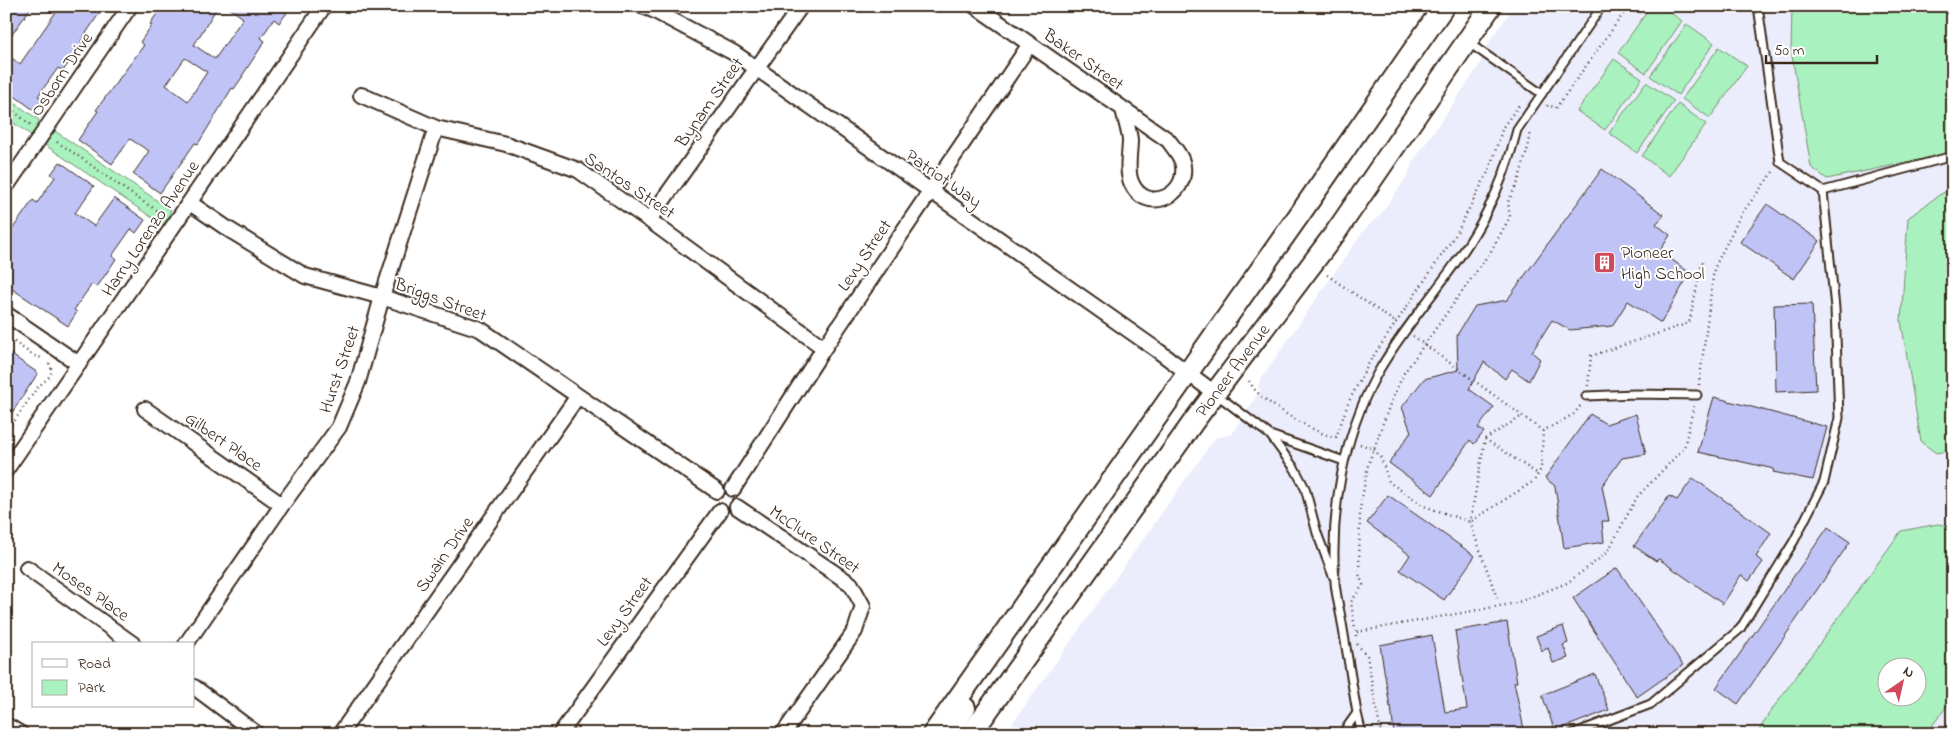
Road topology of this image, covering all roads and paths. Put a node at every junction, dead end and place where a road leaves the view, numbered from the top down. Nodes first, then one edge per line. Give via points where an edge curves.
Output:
1 (130, 6) edge
2 (324, 6) edge
3 (642, 6) edge
4 (801, 6) edge
5 (975, 6) edge
6 (1444, 6) edge
7 (1491, 6) edge
8 (1602, 6) edge
9 (1629, 6) edge
10 (1758, 6) edge
11 (1466, 41) junction
12 (1030, 44) junction
13 (756, 68) junction
14 (1542, 94) junction
15 (361, 95) dead end
16 (6, 105) edge
17 (1123, 109) junction
18 (1529, 112) junction
19 (1538, 118) junction
20 (36, 128) dead end
21 (436, 128) junction
22 (57, 142) dead end
23 (1953, 156) edge
24 (1780, 162) junction
25 (6, 186) edge
26 (1823, 191) junction
27 (930, 192) junction
28 (190, 203) junction
29 (158, 211) dead end
30 (649, 220) junction
31 (1703, 258) dead end
32 (1326, 275) dead end
33 (382, 297) junction
34 (6, 314) edge
35 (1395, 322) junction
36 (1406, 330) junction
37 (6, 336) edge
38 (1425, 345) junction
39 (824, 348) junction
40 (79, 364) junction
41 (1188, 373) junction
42 (1249, 381) dead end
43 (1216, 394) junction
44 (1696, 395) junction
45 (578, 396) junction
46 (1586, 396) junction
47 (145, 409) dead end
48 (1522, 416) junction
49 (1543, 431) junction
50 (6, 433) edge
51 (1270, 435) junction
52 (1336, 437) junction
53 (1485, 439) junction
54 (1350, 440) junction
55 (1374, 449) junction
56 (1344, 461) junction
57 (6, 470) edge
58 (1538, 474) junction
59 (733, 489) junction
60 (717, 491) junction
61 (282, 505) junction
62 (737, 507) junction
63 (720, 511) junction
64 (1470, 522) junction
65 (27, 568) dead end
66 (1335, 583) junction
67 (1496, 598) dead end
68 (1356, 632) junction
69 (1344, 634) junction
70 (130, 642) edge
71 (187, 642) edge
72 (998, 642) junction
73 (195, 688) edge
74 (1357, 712) junction
75 (6, 725) edge
76 (21, 734) edge
77 (257, 734) edge
78 (340, 734) edge
79 (560, 734) edge
80 (783, 734) edge
81 (933, 734) edge
82 (954, 734) edge
83 (971, 734) edge
84 (1342, 734) edge
85 (1362, 734) edge
86 (1381, 734) edge
87 (1572, 734) edge

1 - 25 street, Osborn Drive
2 - 28 street, Harry Lorenzo Avenue
3 - 13 street, Patriot Way via 734,53
4 - 13 street, Bynam Street
5 - 12 street, Baker Street
6 - 41 street, Pioneer Avenue
7 - 11 street, Pioneer Avenue
8 - 14 lane
9 - 19 path via 1556,108 1548,104
10 - 24 lane
11 - 14 lane
11 - 43 street, Pioneer Avenue via 1336,232
12 - 17 street, Baker Street
12 - 27 street, Levy Street
13 - 27 street, Patriot Way
13 - 30 street, Bynam Street
14 - 18 lane
15 - 21 street, Santos Street
16 - 20 path
17 - 17 street, Baker Street via 1168,140 1184,164 1183,180 1175,192 1164,199 1150,199 1138,193 1131,181 1128,161 1130,138
18 - 19 path
18 - 35 path via 1519,105 1503,127 1488,170 1456,234
18 - 36 lane via 1517,130 1487,212
19 - 38 path via 1531,128 1518,182 1508,202 1510,217 1491,251
21 - 30 street, Santos Street via 506,144 578,170
21 - 33 street, Hurst Street
22 - 29 path
23 - 26 lane
24 - 26 lane
24 - 44 path via 1740,216 1714,269
26 - 87 lane via 1835,308 1839,418 1824,482 1794,541 1740,629 1651,704
27 - 39 street, Levy Street
27 - 41 street, Patriot Way
28 - 33 street, Briggs Street via 305,276
28 - 40 street, Harry Lorenzo Avenue
30 - 39 street, Santos Street
31 - 46 path via 1690,323 1591,356
32 - 35 path
33 - 45 street, Briggs Street via 480,330
33 - 61 street, Hurst Street via 358,382 339,427
34 - 40 street
35 - 36 path
35 - 52 path via 1370,360 1349,401
36 - 38 path
36 - 54 lane via 1378,374
37 - 50 path via 34,356 48,360 52,370
38 - 48 path
38 - 55 path via 1404,373
39 - 59 street, Levy Street
40 - 57 street, Harry Lorenzo Avenue
41 - 43 street, Patriot Way
41 - 72 street, Pioneer Avenue
42 - 52 path via 1256,392 1312,430
43 - 51 lane
43 - 83 street, Pioneer Avenue
44 - 46 lane
44 - 68 path via 1684,448 1637,497 1607,553 1567,583 1516,603
45 - 60 street, Briggs Street
45 - 78 street, Swain Drive
46 - 49 path via 1574,414
47 - 61 street, Gilbert Place
48 - 49 path
48 - 53 path
49 - 58 path
51 - 56 lane
51 - 66 lane via 1295,468 1305,488
52 - 54 path
53 - 58 path
53 - 64 path
54 - 55 path
54 - 56 lane
55 - 64 path via 1381,458 1389,482 1424,506
55 - 68 path via 1360,509 1359,574 1363,585 1351,602
56 - 66 lane via 1336,503
58 - 64 path via 1534,481
59 - 60 street via 725,487
59 - 62 street via 739,499
60 - 63 street via 714,504
61 - 71 street, Hurst Street
62 - 63 street via 731,512
62 - 80 street, McClure Street via 851,584 863,606 855,631
63 - 79 street, Levy Street
64 - 67 path
65 - 70 street, Moses Place
66 - 69 lane
68 - 69 path
68 - 86 path via 1357,646 1367,656
69 - 74 lane
72 - 81 street, Pioneer Avenue
72 - 82 street via 999,660 951,729
73 - 77 street
74 - 84 lane
74 - 85 lane
75 - 76 street

